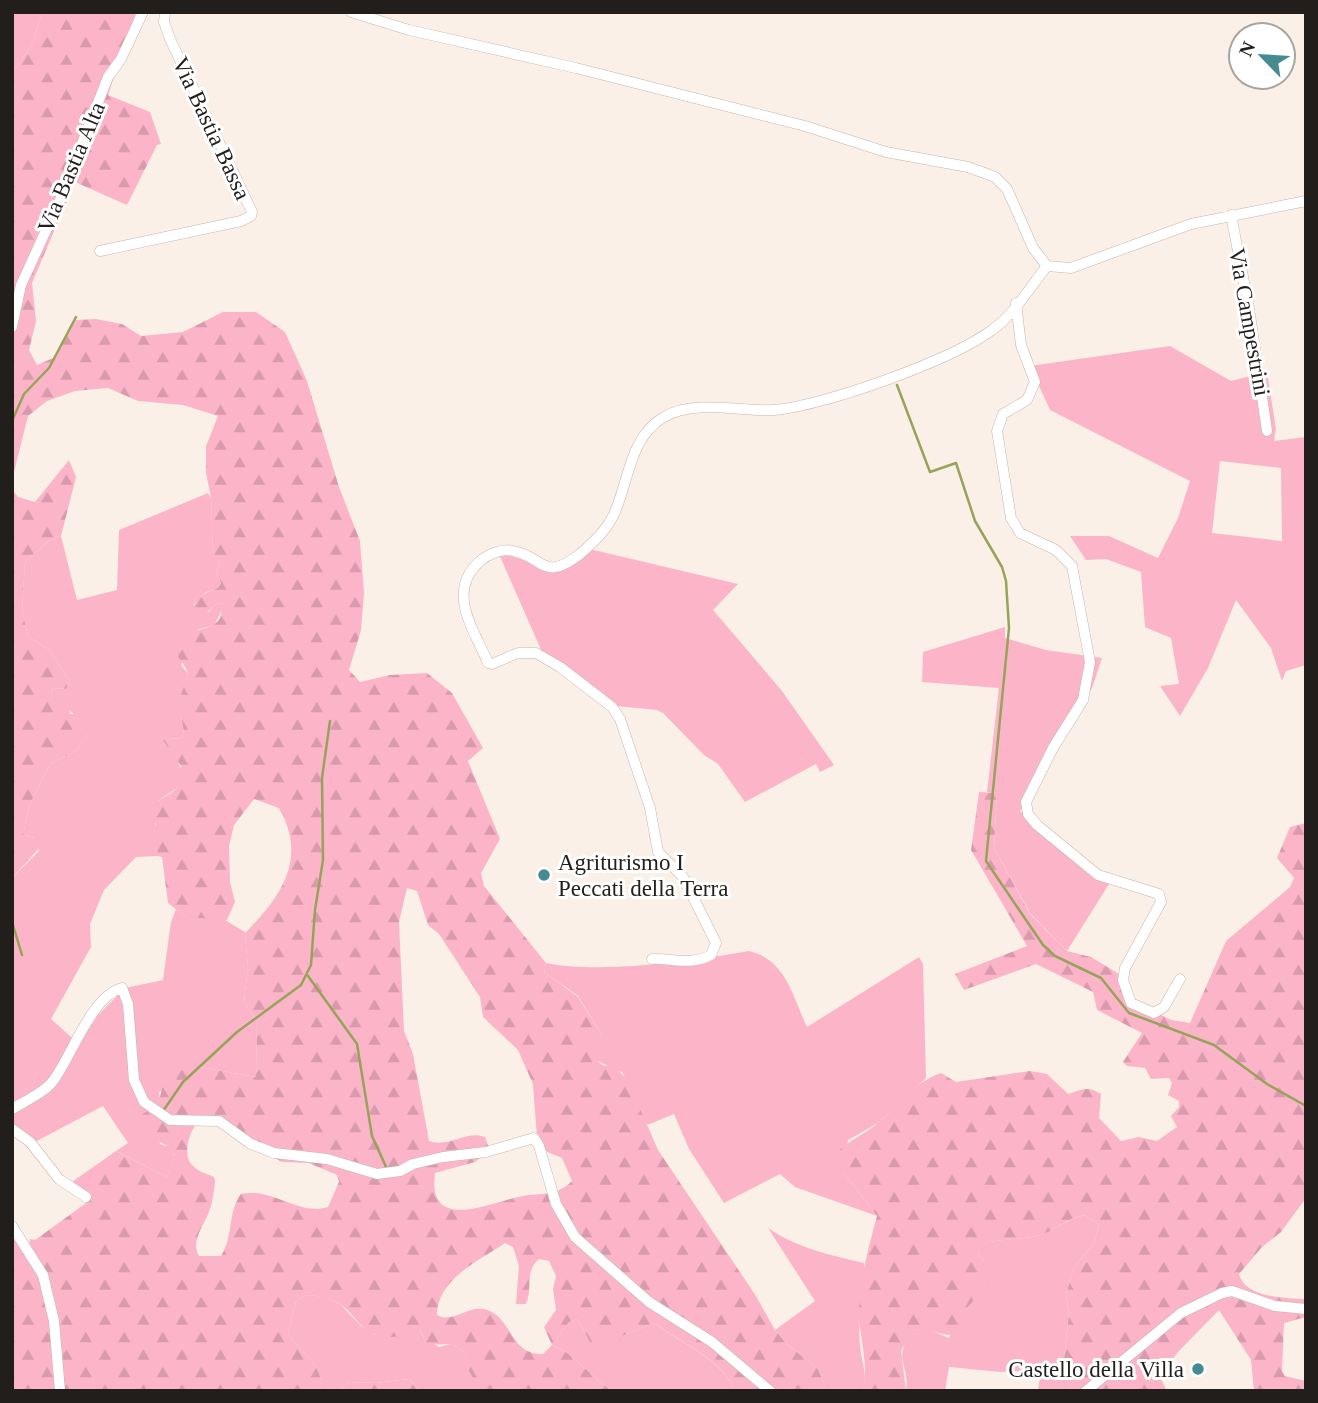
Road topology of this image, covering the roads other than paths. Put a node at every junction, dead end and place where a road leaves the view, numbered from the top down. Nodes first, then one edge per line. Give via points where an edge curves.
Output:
1 (143, 12) edge
2 (165, 12) edge
3 (351, 12) edge
4 (1306, 201) edge
5 (1231, 215) junction
6 (100, 251) dead end
7 (1047, 266) junction
8 (1016, 303) junction
9 (12, 327) edge
10 (1267, 431) dead end
11 (652, 959) dead end
12 (1180, 979) dead end
13 (12, 1109) edge
14 (12, 1129) edge
15 (86, 1197) dead end
16 (12, 1226) edge
17 (1306, 1309) edge
18 (60, 1391) edge
19 (770, 1391) edge
20 (1086, 1391) edge

1 - 9 street, Via Bastia Alta via 108,77 21,285
2 - 6 street, Via Bastia Bassa via 170,39 251,216
3 - 7 street via 805,126 886,152 968,167 995,177 1007,189 1033,248
4 - 5 street, Via Campestrini
5 - 7 street, Via Campestrini via 1191,224 1084,264
5 - 10 street, Via Campestrini
7 - 8 street
8 - 11 street via 990,332 868,386 789,408 692,410 665,416 635,453 611,520 581,553 545,568 516,551 500,551 481,561 466,579 462,598 488,663 518,653 536,653 607,701 620,719 650,808 658,852 683,877 716,943 711,955 700,959 678,963
8 - 12 street via 1021,345 1035,382 1030,397 1005,412 998,428 1011,518 1020,533 1056,550 1072,565 1090,662 1083,700 1048,757 1026,809 1037,825 1102,877 1159,894 1156,913 1125,968 1123,980 1131,1003 1153,1013 1164,1007
13 - 19 street via 51,1084 92,1014 122,988 128,1004 134,1080 144,1102 170,1120 219,1121 251,1144 274,1153 317,1158 377,1174 443,1157 486,1153 534,1138 556,1203 575,1237 649,1302 712,1342
14 - 15 street via 30,1142 59,1179
16 - 18 street via 43,1275 54,1321
17 - 20 street via 1275,1306 1232,1291 1222,1293 1181,1313

